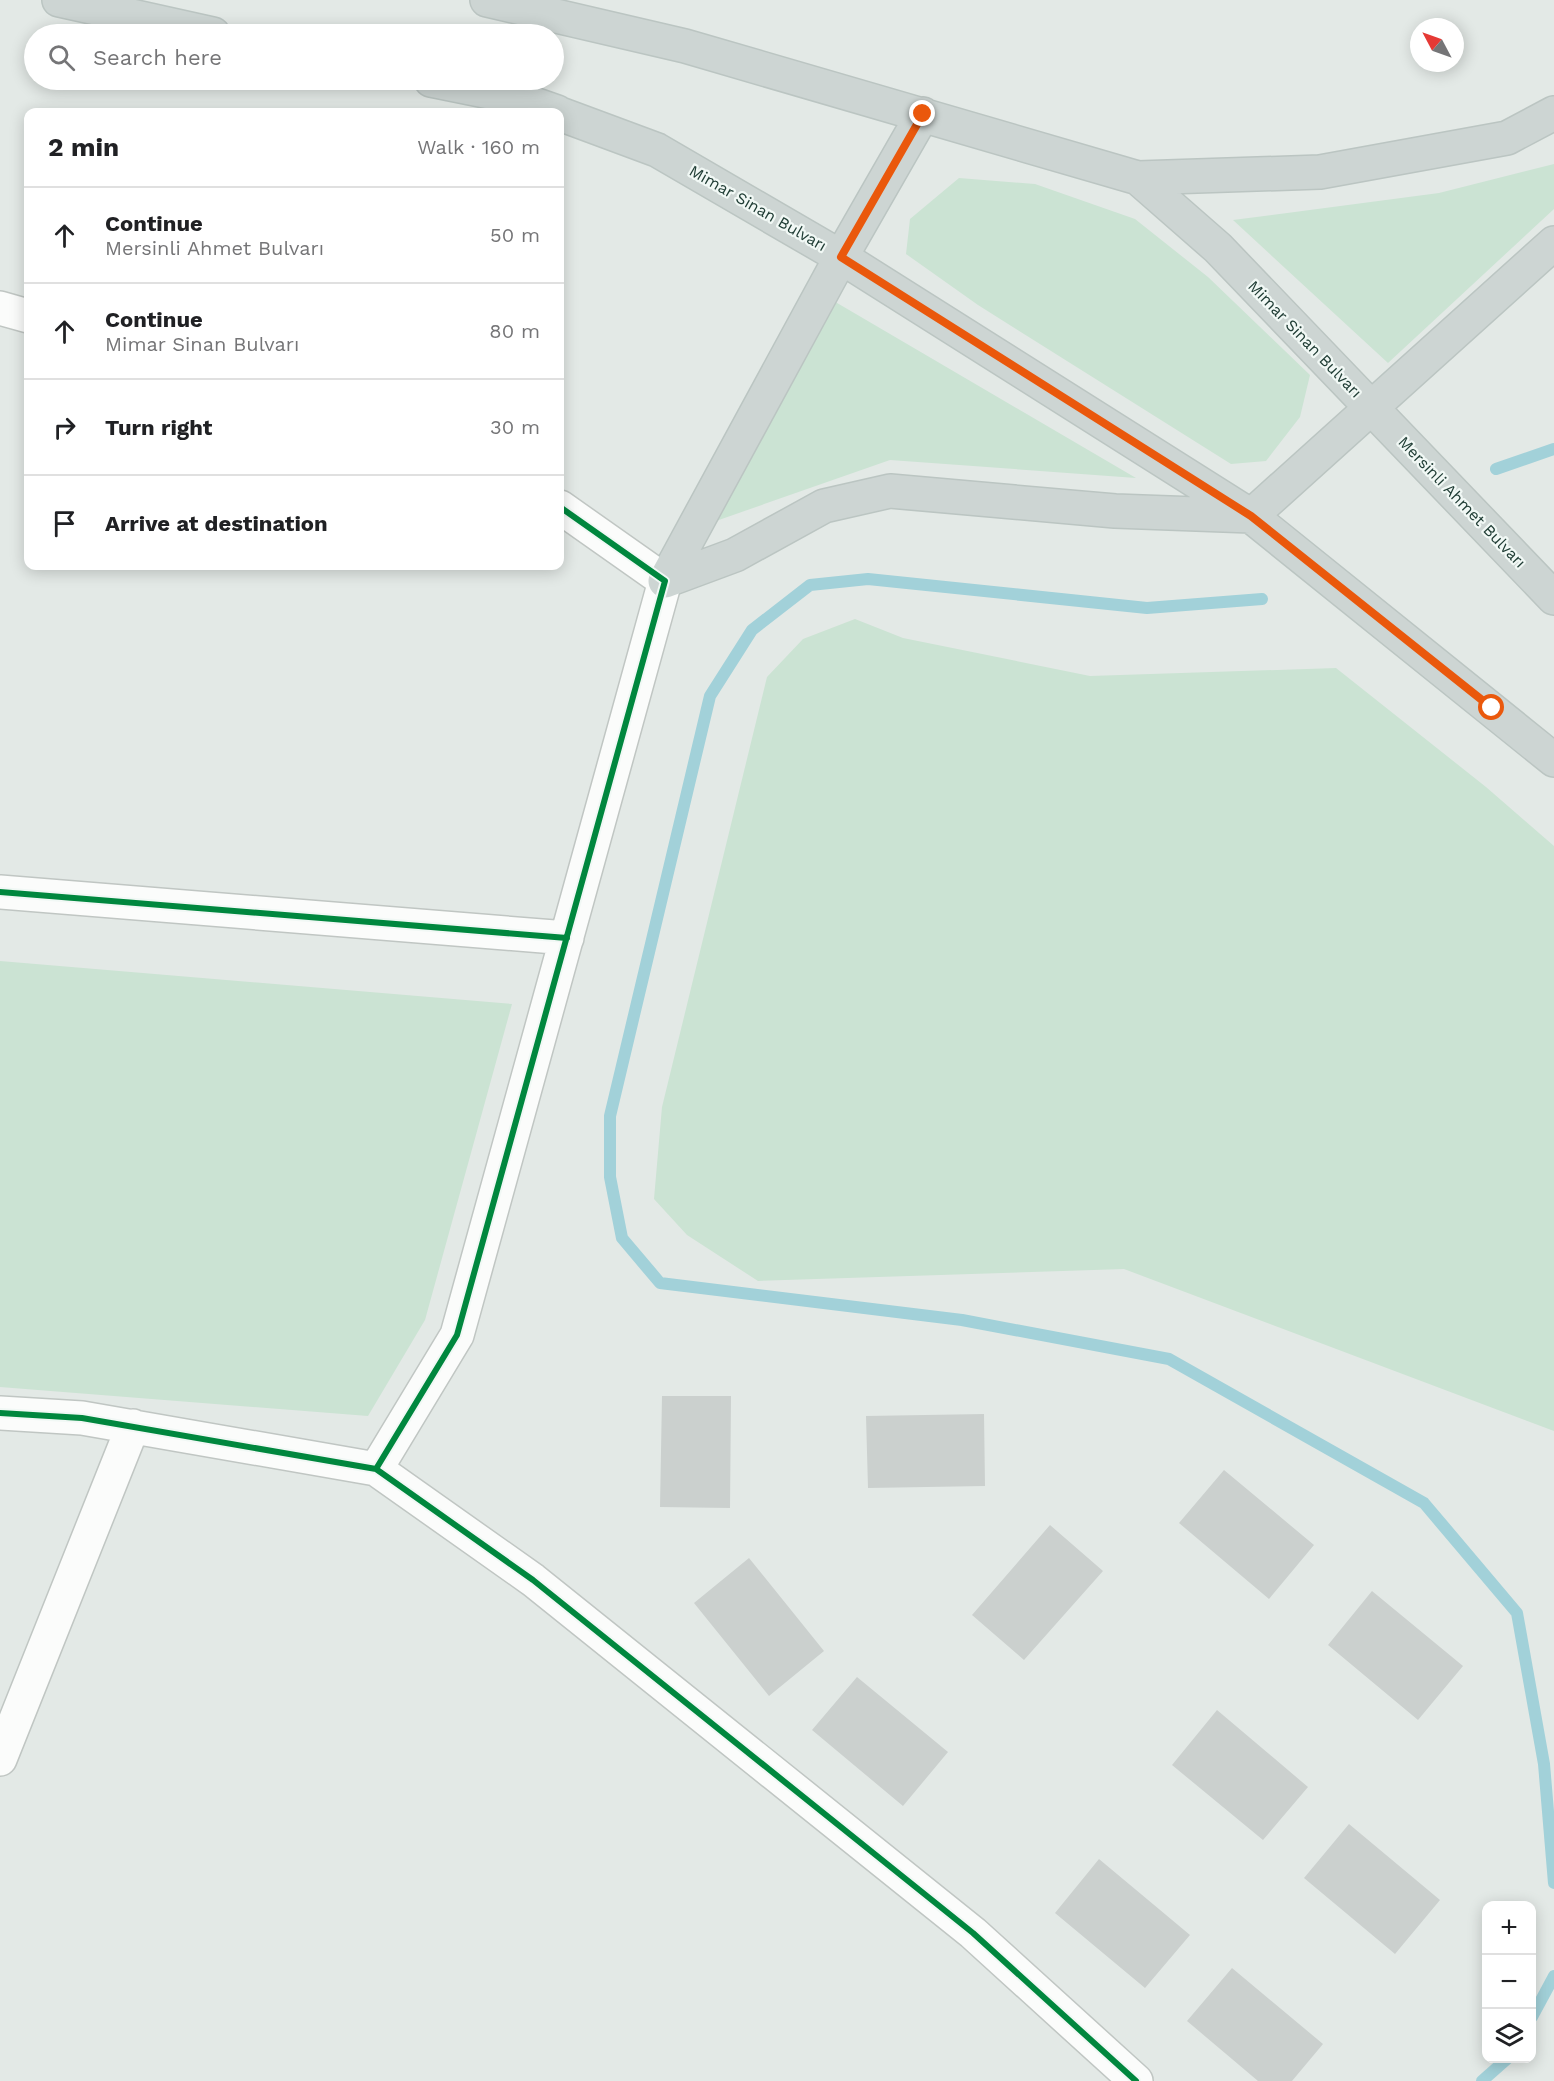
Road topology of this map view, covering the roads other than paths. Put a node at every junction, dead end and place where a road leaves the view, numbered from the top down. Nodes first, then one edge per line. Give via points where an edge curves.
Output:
1 (59, 0) edge
2 (487, 0) edge
3 (168, 24) edge
4 (480, 90) edge
5 (544, 108) edge
6 (1554, 113) edge
7 (923, 114) junction
8 (564, 115) edge
9 (1138, 178) junction
10 (1554, 243) edge
11 (841, 257) junction
12 (0, 308) edge
13 (24, 315) edge
14 (1370, 406) junction
15 (564, 510) edge
16 (1251, 516) junction
17 (665, 581) junction
18 (1554, 598) edge
19 (1554, 760) edge
20 (0, 892) edge
21 (567, 938) junction
22 (0, 1413) edge
23 (133, 1426) junction
24 (376, 1469) junction
25 (0, 1759) edge
26 (1136, 2081) edge

1 - 3 main road
2 - 7 main road, Mimar Sinan Bulvarı via 685,46
4 - 5 main road, Mimar Sinan Bulvarı
6 - 9 main road, Mimar Sinan Bulvarı via 1507,138 1320,172
7 - 9 main road, Mimar Sinan Bulvarı
7 - 11 main road
8 - 11 main road, Mimar Sinan Bulvarı via 657,150
9 - 14 main road, Mimar Sinan Bulvarı via 1218,248
10 - 14 main road, Mimar Sinan Bulvarı
11 - 16 main road, Mimar Sinan Bulvarı
11 - 17 main road
12 - 13 street
14 - 16 main road
14 - 18 main road, Mersinli Ahmet Bulvarı
15 - 17 street
16 - 17 main road via 1115,511 890,491 824,506 735,555
16 - 19 main road
17 - 21 street
20 - 21 street
21 - 24 street via 457,1335
22 - 23 street via 82,1418
23 - 24 street
23 - 25 street
24 - 26 street via 533,1580 973,1933

